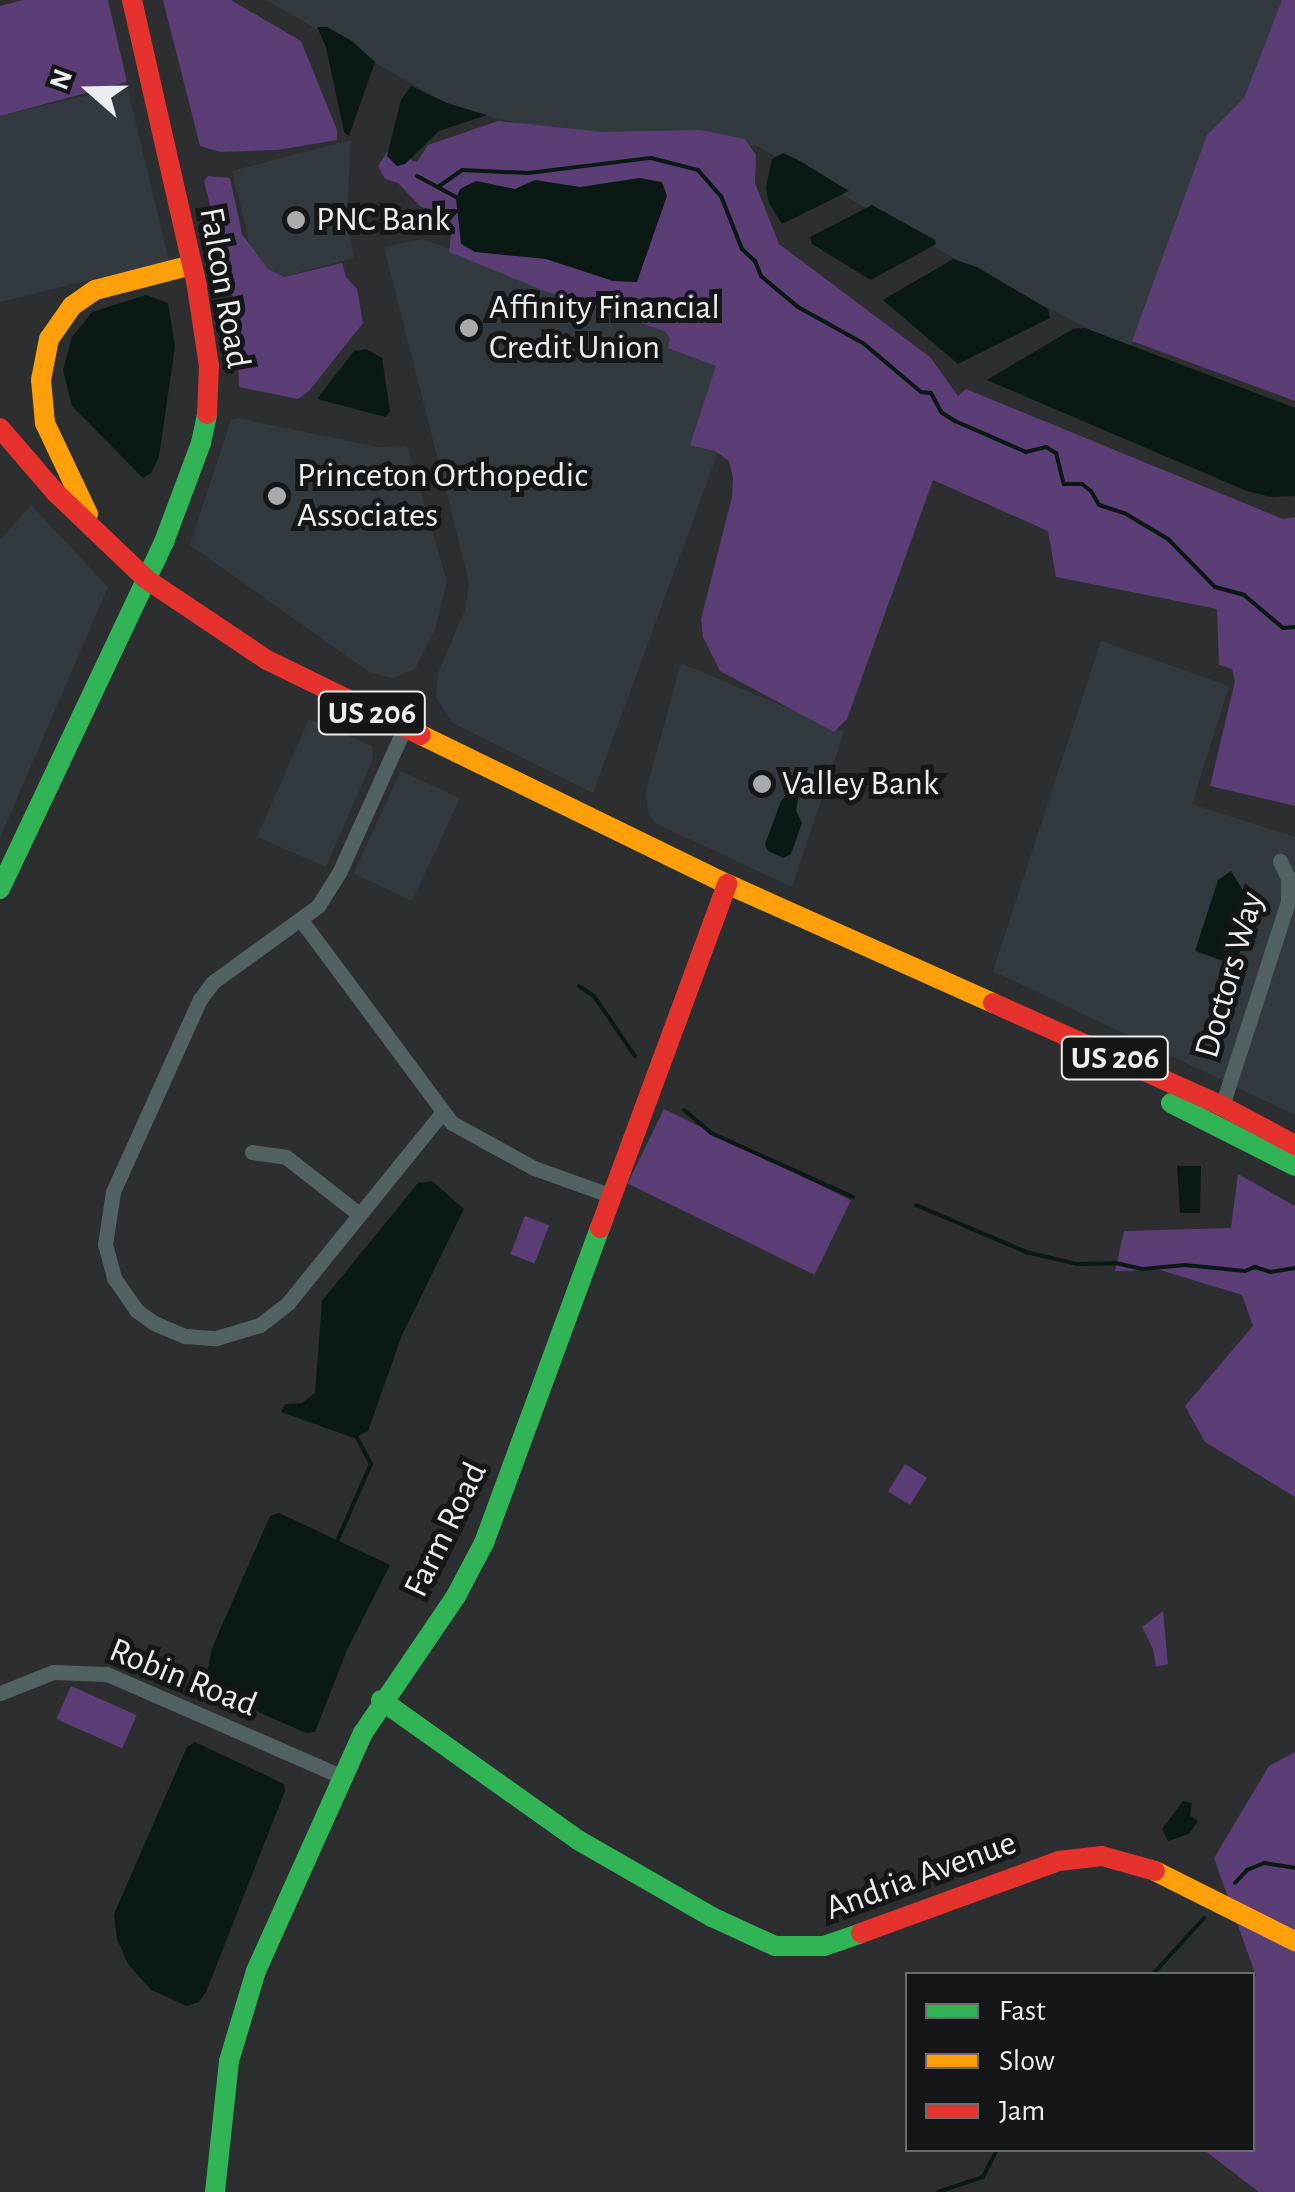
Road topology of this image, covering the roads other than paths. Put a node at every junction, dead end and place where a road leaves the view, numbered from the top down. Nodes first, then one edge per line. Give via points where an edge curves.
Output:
1 (132, 0) edge
2 (192, 265) junction
3 (0, 428) edge
4 (100, 538) junction
5 (146, 580) junction
6 (404, 729) junction
7 (1280, 861) dead end
8 (727, 884) junction
9 (0, 889) edge
10 (300, 920) junction
11 (931, 979) junction
12 (1222, 1106) junction
13 (442, 1113) junction
14 (1295, 1145) edge
15 (252, 1152) dead end
16 (1295, 1166) edge
17 (612, 1196) junction
18 (360, 1214) junction
19 (0, 1693) edge
20 (381, 1700) junction
21 (340, 1776) junction
22 (1295, 1941) edge
23 (214, 2192) edge

1 - 2 main road, Falcon Road
2 - 4 main road via 95,290 63,316 44,352 41,394 50,440
2 - 5 main road, Falcon Road via 209,402 189,482
3 - 4 main road, US 206
4 - 5 main road, US 206
5 - 6 main road, US 206 via 267,660
5 - 9 main road, Falcon Road
6 - 8 main road, US 206
6 - 10 street via 330,889
7 - 12 street, Doctors Way via 1288,902
8 - 11 main road, US 206
8 - 17 main road, Farm Road
10 - 13 street
10 - 18 street via 213,982 200,1000 113,1192 105,1228 108,1261 122,1293 154,1323 186,1336 229,1336 276,1314
11 - 12 main road, US 206
11 - 16 main road, US 206
12 - 14 main road, US 206
13 - 17 street via 534,1168
13 - 18 street
15 - 18 street via 286,1157
17 - 20 main road, Farm Road via 484,1543 456,1596
19 - 21 street, Robin Road via 53,1672 107,1674
20 - 21 main road, Farm Road
20 - 22 main road, Andria Avenue via 578,1840 775,1946 824,1946 1059,1860 1102,1856 1162,1874
21 - 23 main road, Farm Road via 236,2032

